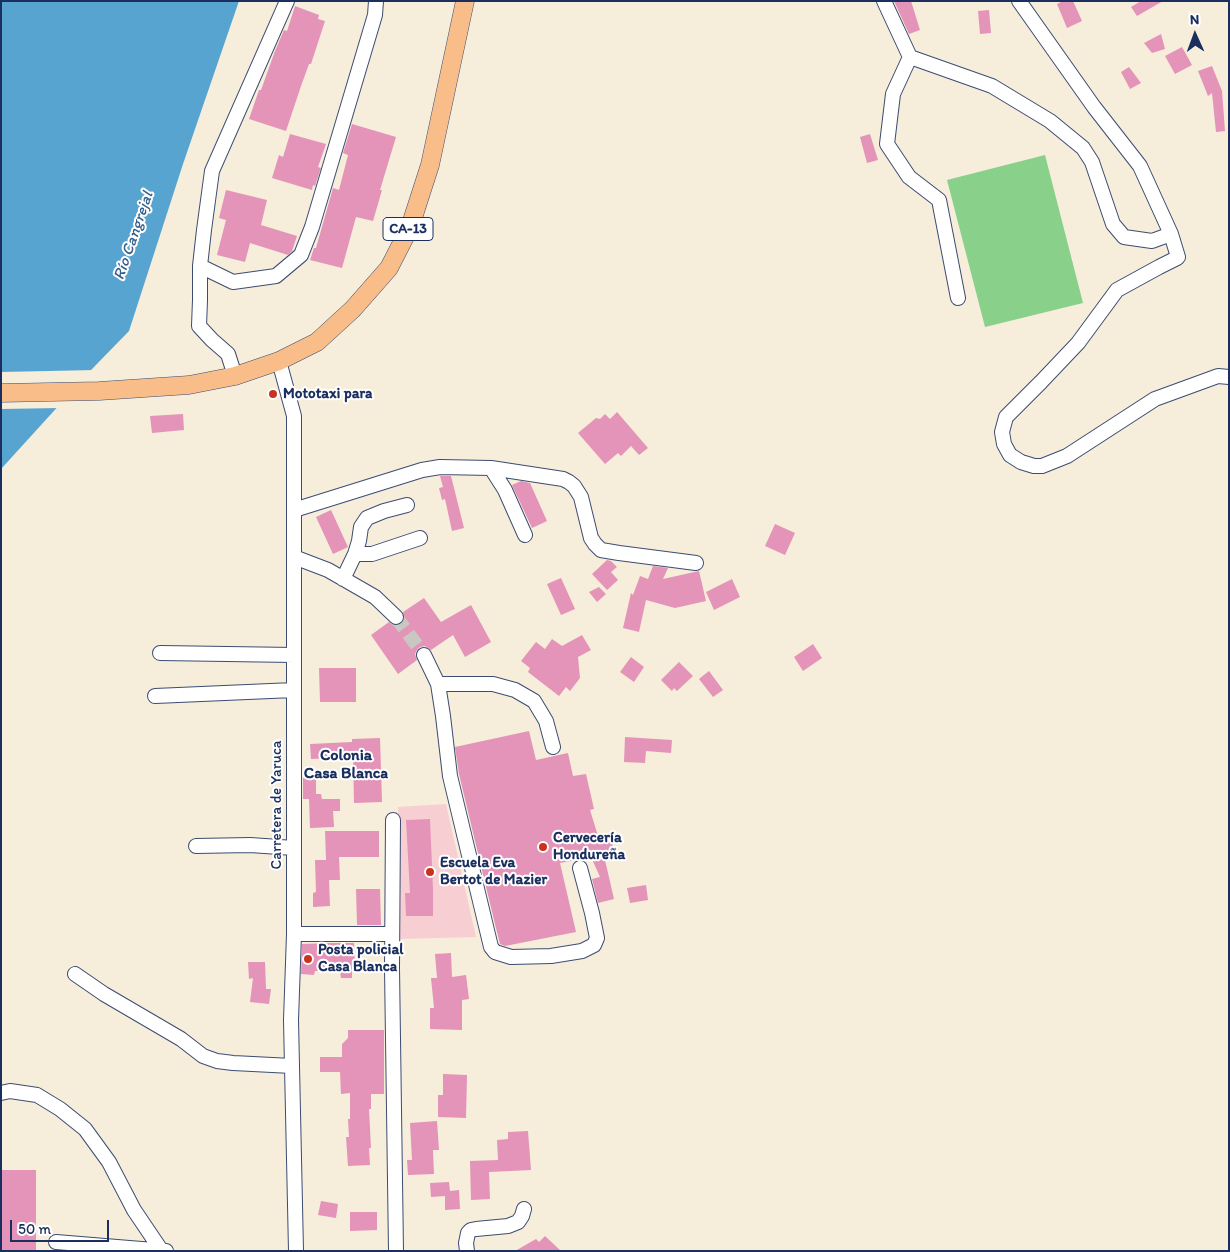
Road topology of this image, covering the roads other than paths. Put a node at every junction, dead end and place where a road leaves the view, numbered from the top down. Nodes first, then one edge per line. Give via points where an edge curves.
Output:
1 (287, 1) edge
2 (376, 1) edge
3 (465, 1) edge
4 (884, 1) edge
5 (1019, 1) edge
6 (910, 57) junction
7 (1171, 234) junction
8 (200, 266) junction
9 (958, 298) dead end
10 (279, 361) junction
11 (235, 376) junction
12 (1229, 377) edge
13 (1, 393) edge
14 (491, 468) junction
15 (407, 505) dead end
16 (294, 510) junction
17 (525, 535) dead end
18 (420, 538) dead end
19 (355, 554) junction
20 (294, 557) junction
21 (696, 563) dead end
22 (343, 579) junction
23 (396, 617) tunnel mouth
24 (160, 653) dead end
25 (294, 655) junction
26 (424, 655) tunnel mouth
27 (438, 684) junction
28 (294, 690) junction
29 (155, 696) dead end
30 (553, 747) dead end
31 (393, 820) dead end
32 (196, 846) dead end
33 (294, 848) junction
34 (580, 868) dead end
35 (294, 934) junction
36 (392, 934) junction
37 (75, 974) dead end
38 (292, 1066) junction
39 (1, 1093) edge
40 (524, 1209) dead end
41 (60, 1245) edge
42 (161, 1250) edge
43 (166, 1251) edge
44 (296, 1251) edge
45 (396, 1251) edge
46 (468, 1251) edge

1 - 8 street via 212,171
2 - 8 street via 315,218 301,255 276,276 232,282
3 - 10 main road, CA-13 via 430,165 410,227 389,268 354,309 317,342
4 - 6 street
5 - 7 street via 1140,166
6 - 7 street via 992,86 1050,121 1082,148 1092,162 1113,224 1124,237 1152,241
6 - 9 street via 893,94 887,144 910,177 939,200
7 - 12 street via 1177,258 1117,290 1078,342 1006,417 1002,432 1004,444 1010,455 1021,462 1042,466 1067,456 1155,399 1218,376
8 - 11 street via 199,326 228,354
10 - 11 main road, CA-13
10 - 16 street, Carretera de Yaruca via 294,416
11 - 13 main road, CA-13 via 190,385
14 - 16 street via 422,470
14 - 17 street via 505,490
14 - 21 street via 569,482 581,497 591,538 601,550
15 - 19 street via 367,518 361,527
16 - 20 street, Carretera de Yaruca
18 - 19 street via 372,554
19 - 22 street
20 - 22 street
20 - 25 street, Carretera de Yaruca
22 - 23 street via 375,597
24 - 25 street
25 - 28 street, Carretera de Yaruca
26 - 27 street
27 - 30 street via 493,684 515,690 534,701 546,721
27 - 34 street via 450,776 491,947 495,952 511,957 550,956 582,951 594,945 597,938
28 - 29 street
28 - 33 street, Carretera de Yaruca
31 - 36 street
32 - 33 street
33 - 35 street, Carretera de Yaruca
35 - 36 street
35 - 38 street, Carretera de Yaruca
36 - 45 street
37 - 38 street via 203,1056 225,1062
38 - 44 street, Carretera de Yaruca
39 - 42 street via 37,1095 85,1129 109,1162 134,1210
40 - 46 street via 518,1222 508,1226 471,1230 466,1242
41 - 42 street
42 - 43 street

